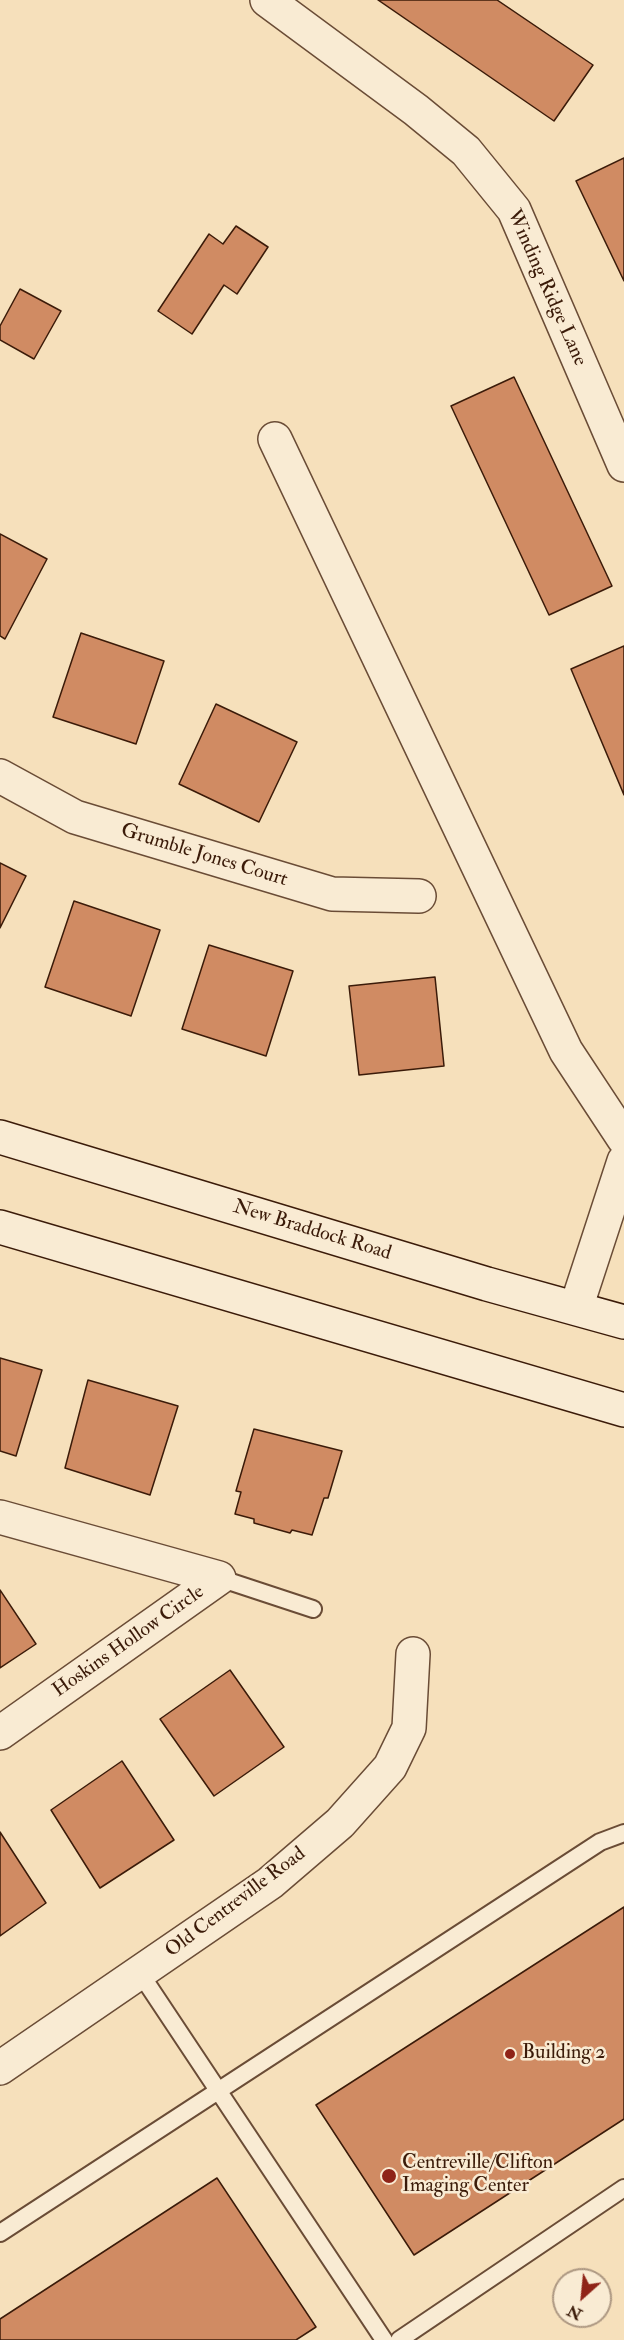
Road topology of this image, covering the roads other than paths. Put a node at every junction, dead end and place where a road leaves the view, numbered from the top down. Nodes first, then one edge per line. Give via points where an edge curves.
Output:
1 (267, 0) edge
2 (275, 439) dead end
3 (624, 465) edge
4 (0, 776) edge
5 (420, 896) dead end
6 (0, 1137) edge
7 (624, 1139) edge
8 (624, 1161) edge
9 (0, 1227) edge
10 (576, 1308) junction
11 (624, 1322) edge
12 (624, 1410) edge
13 (0, 1517) edge
14 (219, 1578) junction
15 (313, 1609) dead end
16 (412, 1654) dead end
17 (0, 1733) edge
18 (624, 1833) edge
19 (140, 1973) junction
20 (0, 2068) edge
21 (219, 2090) junction
22 (624, 2188) edge
23 (0, 2233) edge
24 (384, 2340) edge
25 (399, 2340) edge

1 - 3 street, Winding Ridge Lane via 466,151 514,210
2 - 7 street via 566,1051
4 - 5 street, Grumble Jones Court via 75,818 332,894
6 - 10 street, New Braddock Road
8 - 10 street
9 - 12 street
10 - 11 street, New Braddock Road
13 - 14 street, Hoskins Hollow Circle
14 - 15 lane
14 - 17 street, Hoskins Hollow Circle
16 - 19 street, Old Centreville Road via 410,1728 390,1767 340,1823 270,1883
18 - 21 lane via 600,1842
19 - 20 street, Old Centreville Road
19 - 21 lane
21 - 23 lane
21 - 24 lane
22 - 25 lane

